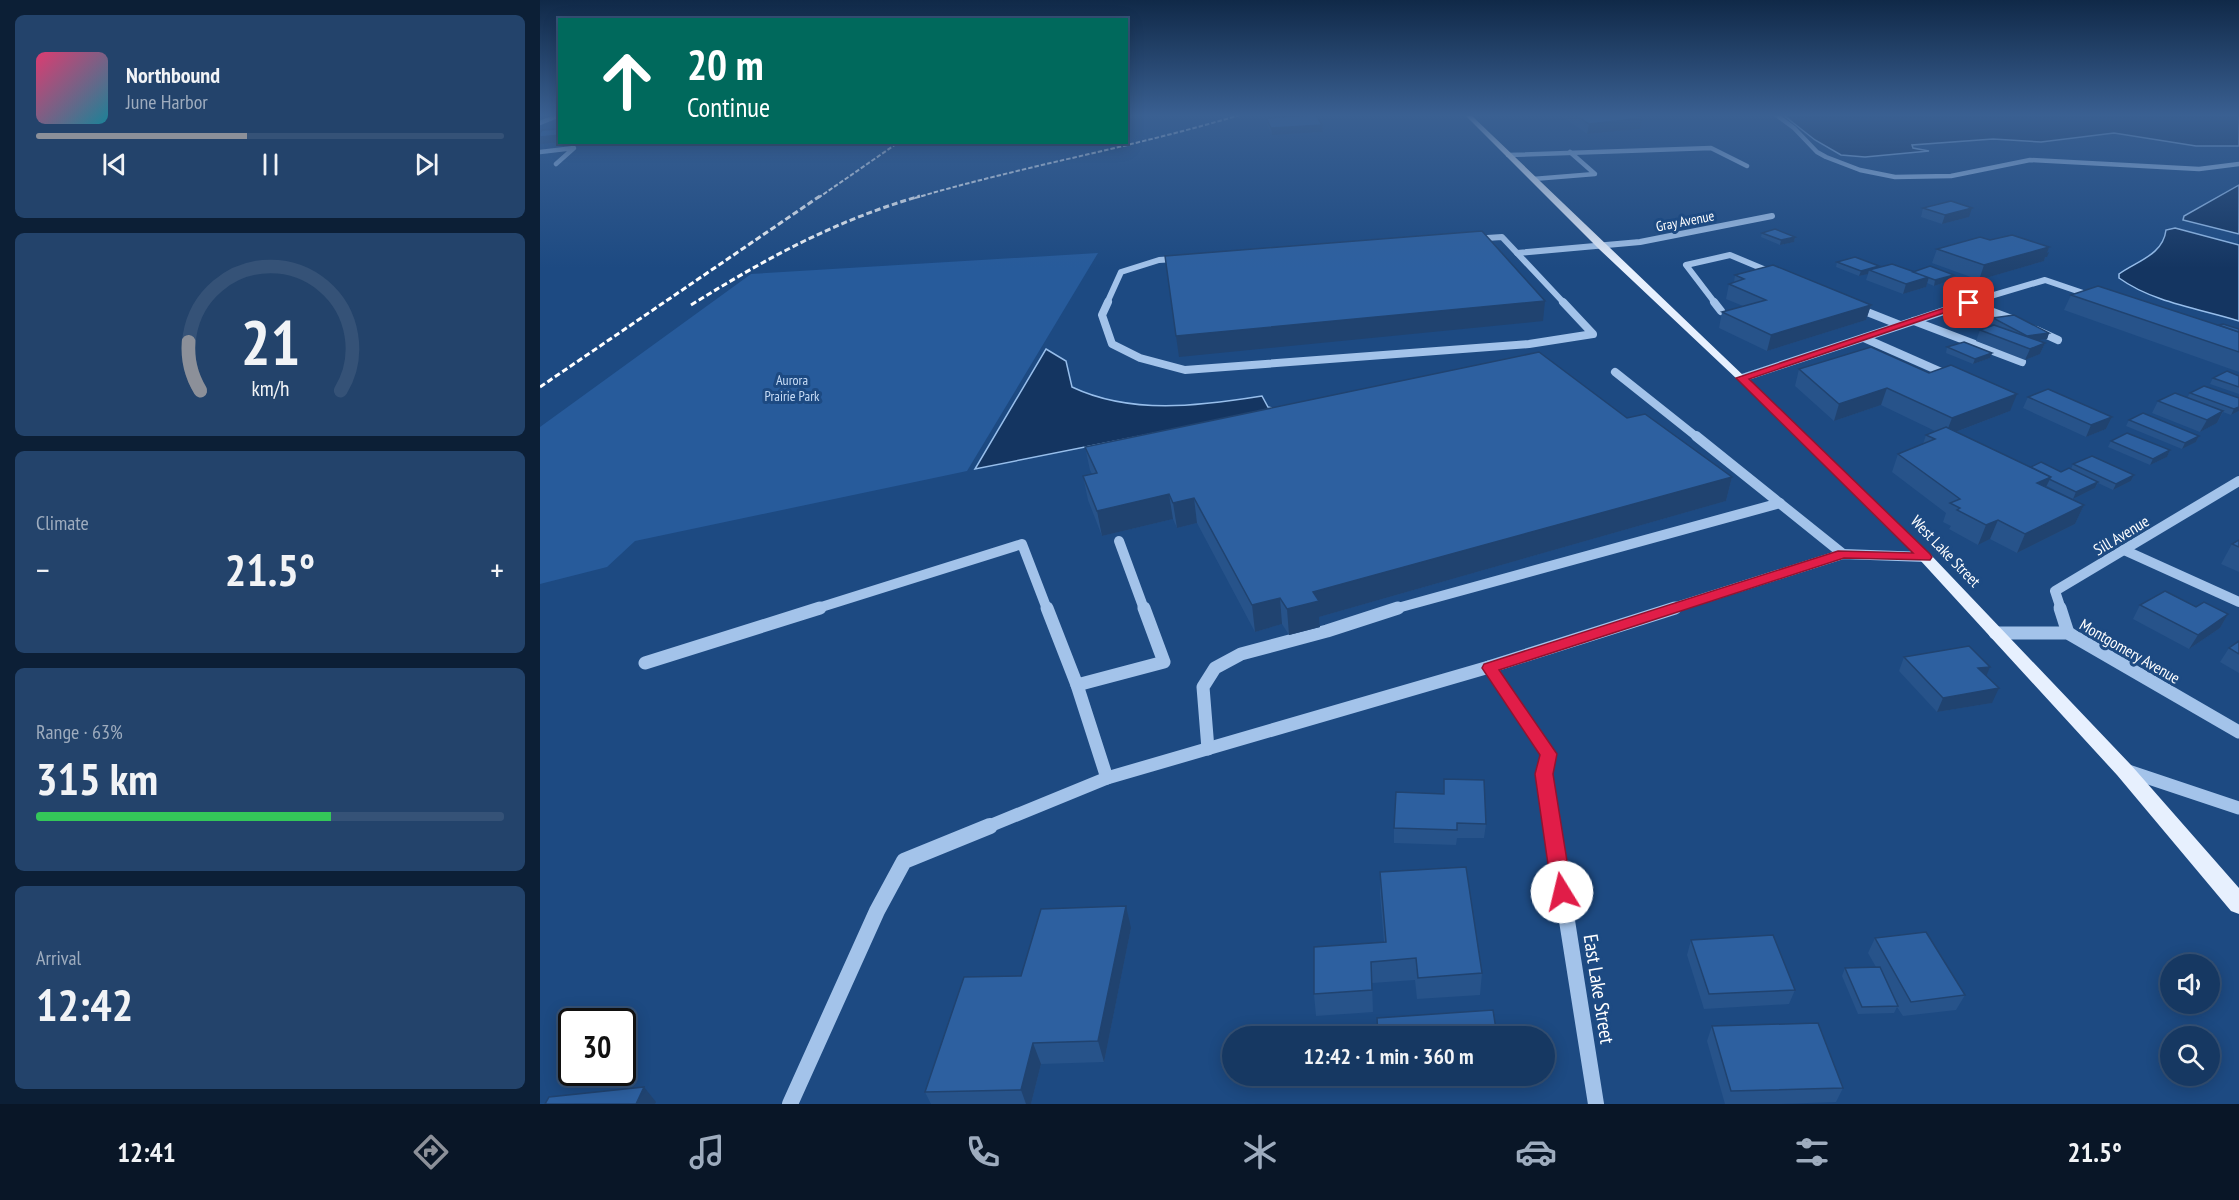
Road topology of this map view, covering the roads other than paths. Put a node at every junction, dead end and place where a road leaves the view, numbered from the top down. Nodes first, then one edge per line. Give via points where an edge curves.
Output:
1 (1519, 166) edge
2 (1585, 166) edge
3 (1848, 166) edge
4 (1995, 166) edge
5 (2134, 166) edge
6 (2227, 166) edge
7 (1533, 179) junction
8 (1772, 216) dead end
9 (1602, 247) junction
10 (1517, 253) junction
11 (1783, 277) edge
12 (2099, 298) edge
13 (1847, 303) edge
14 (1969, 303) junction
15 (1721, 311) edge
16 (1914, 321) junction
17 (1900, 326) junction
18 (1864, 338) junction
19 (2058, 340) dead end
20 (2022, 362) edge
21 (1615, 372) dead end
22 (1742, 378) junction
23 (1954, 378) edge
24 (2239, 482) edge
25 (1780, 503) junction
26 (1119, 541) dead end
27 (2124, 550) junction
28 (1843, 554) junction
29 (1925, 557) junction
30 (2239, 602) edge
31 (1995, 633) junction
32 (2068, 633) junction
33 (645, 663) dead end
34 (1490, 668) junction
35 (1077, 685) junction
36 (2239, 732) edge
37 (1208, 749) junction
38 (2124, 770) junction
39 (1107, 778) junction
40 (2239, 807) edge
41 (2239, 904) edge
42 (790, 1104) edge
43 (1596, 1104) edge

1 - 7 main road, West Lake Street
2 - 7 street via 1595,174
3 - 4 street via 1895,177 1951,176
5 - 6 street via 2199,169
7 - 9 main road, West Lake Street
8 - 9 street, Gray Avenue
9 - 10 street, Gray Avenue
9 - 22 main road, West Lake Street
10 - 10 street via 1593,334 1529,344 1185,370 1140,358 1112,344 1102,315 1121,273 1159,260 1502,237
11 - 15 street via 1730,255 1686,265
12 - 14 street via 2045,280
13 - 17 street
14 - 16 street
14 - 19 street
16 - 17 street
16 - 20 street
17 - 18 street
18 - 22 street
18 - 23 street
21 - 25 street
22 - 29 main road, West Lake Street
24 - 27 street, Sill Avenue
25 - 28 street
25 - 37 street via 1428,598 1241,654 1215,668 1203,687
26 - 35 street via 1164,662
27 - 30 street
27 - 32 street, Sill Avenue via 2055,591
28 - 29 street
28 - 34 street
29 - 31 main road, West Lake Street
31 - 32 street, Montgomery Avenue
31 - 38 main road, West Lake Street
32 - 36 street, Montgomery Avenue
33 - 35 street via 1022,544
34 - 37 street
34 - 43 street, East Lake Street via 1548,754 1544,774
35 - 39 street
37 - 39 street
38 - 40 street
38 - 41 main road, West Lake Street
39 - 42 street via 904,861 877,911

